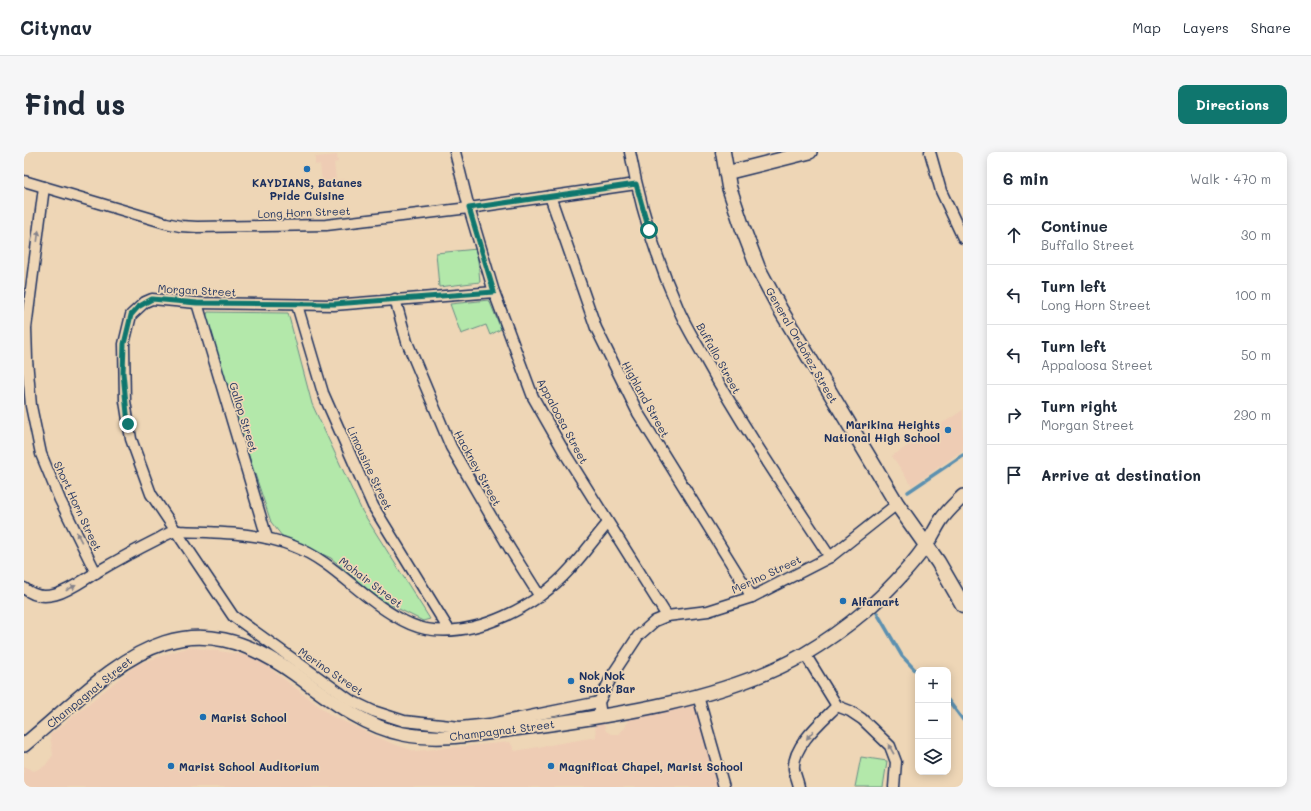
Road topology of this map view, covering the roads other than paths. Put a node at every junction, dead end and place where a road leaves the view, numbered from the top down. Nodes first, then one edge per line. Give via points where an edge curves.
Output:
1 (455, 152) edge
2 (630, 152) edge
3 (722, 152) edge
4 (810, 152) edge
5 (930, 152) edge
6 (726, 172) junction
7 (24, 181) edge
8 (636, 184) junction
9 (44, 187) junction
10 (550, 196) junction
11 (469, 208) junction
12 (963, 238) edge
13 (494, 292) junction
14 (395, 299) junction
15 (197, 303) junction
16 (297, 305) junction
17 (963, 496) edge
18 (897, 504) junction
19 (608, 523) junction
20 (175, 530) junction
21 (267, 538) junction
22 (926, 545) junction
23 (830, 556) junction
24 (96, 573) junction
25 (24, 588) edge
26 (539, 595) junction
27 (752, 597) junction
28 (963, 605) edge
29 (667, 616) junction
30 (449, 630) junction
31 (805, 654) junction
32 (698, 696) junction
33 (599, 702) junction
34 (837, 706) junction
35 (601, 716) junction
36 (26, 740) edge
37 (724, 787) edge
38 (799, 787) edge
39 (894, 787) edge

1 - 11 street, Appaloosa Street
2 - 8 street, Buffallo Street
3 - 6 main road, General Ordoñez Street
4 - 6 street
5 - 12 street via 940,191
6 - 18 main road, General Ordoñez Street via 758,268
7 - 9 street, Long Horn Street
8 - 10 street, Long Horn Street
8 - 23 street, Buffallo Street via 649,230 678,310 731,403
9 - 11 street, Long Horn Street via 180,226 326,225
24 -> 9 street, Short Horn Street via 60,500 41,454 31,406 26,328
10 - 11 street, Long Horn Street
10 - 27 street, Highland Street via 596,328 638,413
11 - 13 street, Appaloosa Street
13 - 14 street, Morgan Street
13 - 19 street, Appaloosa Street via 533,396
14 - 16 street, Morgan Street
14 - 26 street, Hackney Street via 407,342 451,447
15 - 16 street, Morgan Street
15 - 20 street, Morgan Street via 152,299 145,302 131,315 124,344 125,401 131,439 151,494
15 - 21 street, Gallop Street
16 - 30 street, Limousine Street via 323,393 373,506
17 - 22 street, Champagnat Street via 943,517
18 - 22 main road, General Ordoñez Street
18 - 23 street, Merino Street
19 - 26 street, Mohair Street via 569,570
19 - 29 street, Appaloosa Street
20 - 21 street, Mohair Street
20 - 24 street
20 - 33 street, Merino Street via 239,622 350,700 373,711 404,721 460,727 490,724
21 - 30 street, Mohair Street via 293,546 331,567 396,617 426,629
22 - 28 main road, General Ordoñez Street
22 - 31 street, Champagnat Street via 870,606
23 - 27 street, Merino Street
25 -> 24 street via 44,596 51,595 68,590
26 - 30 street, Mohair Street via 496,620 463,630
27 - 29 street, Merino Street via 708,611
29 - 33 street, Merino Street via 655,621 638,636
31 - 32 street, Champagnat Street via 768,672
31 - 34 street
32 - 35 street, Champagnat Street
32 - 37 street
33 - 35 street
34 -> 38 street via 802,745 796,756 794,769
39 -> 34 street via 896,762 890,746 862,719
35 - 36 street, Champagnat Street via 453,736 404,735 348,711 256,649 232,642 192,637 159,643 127,660

